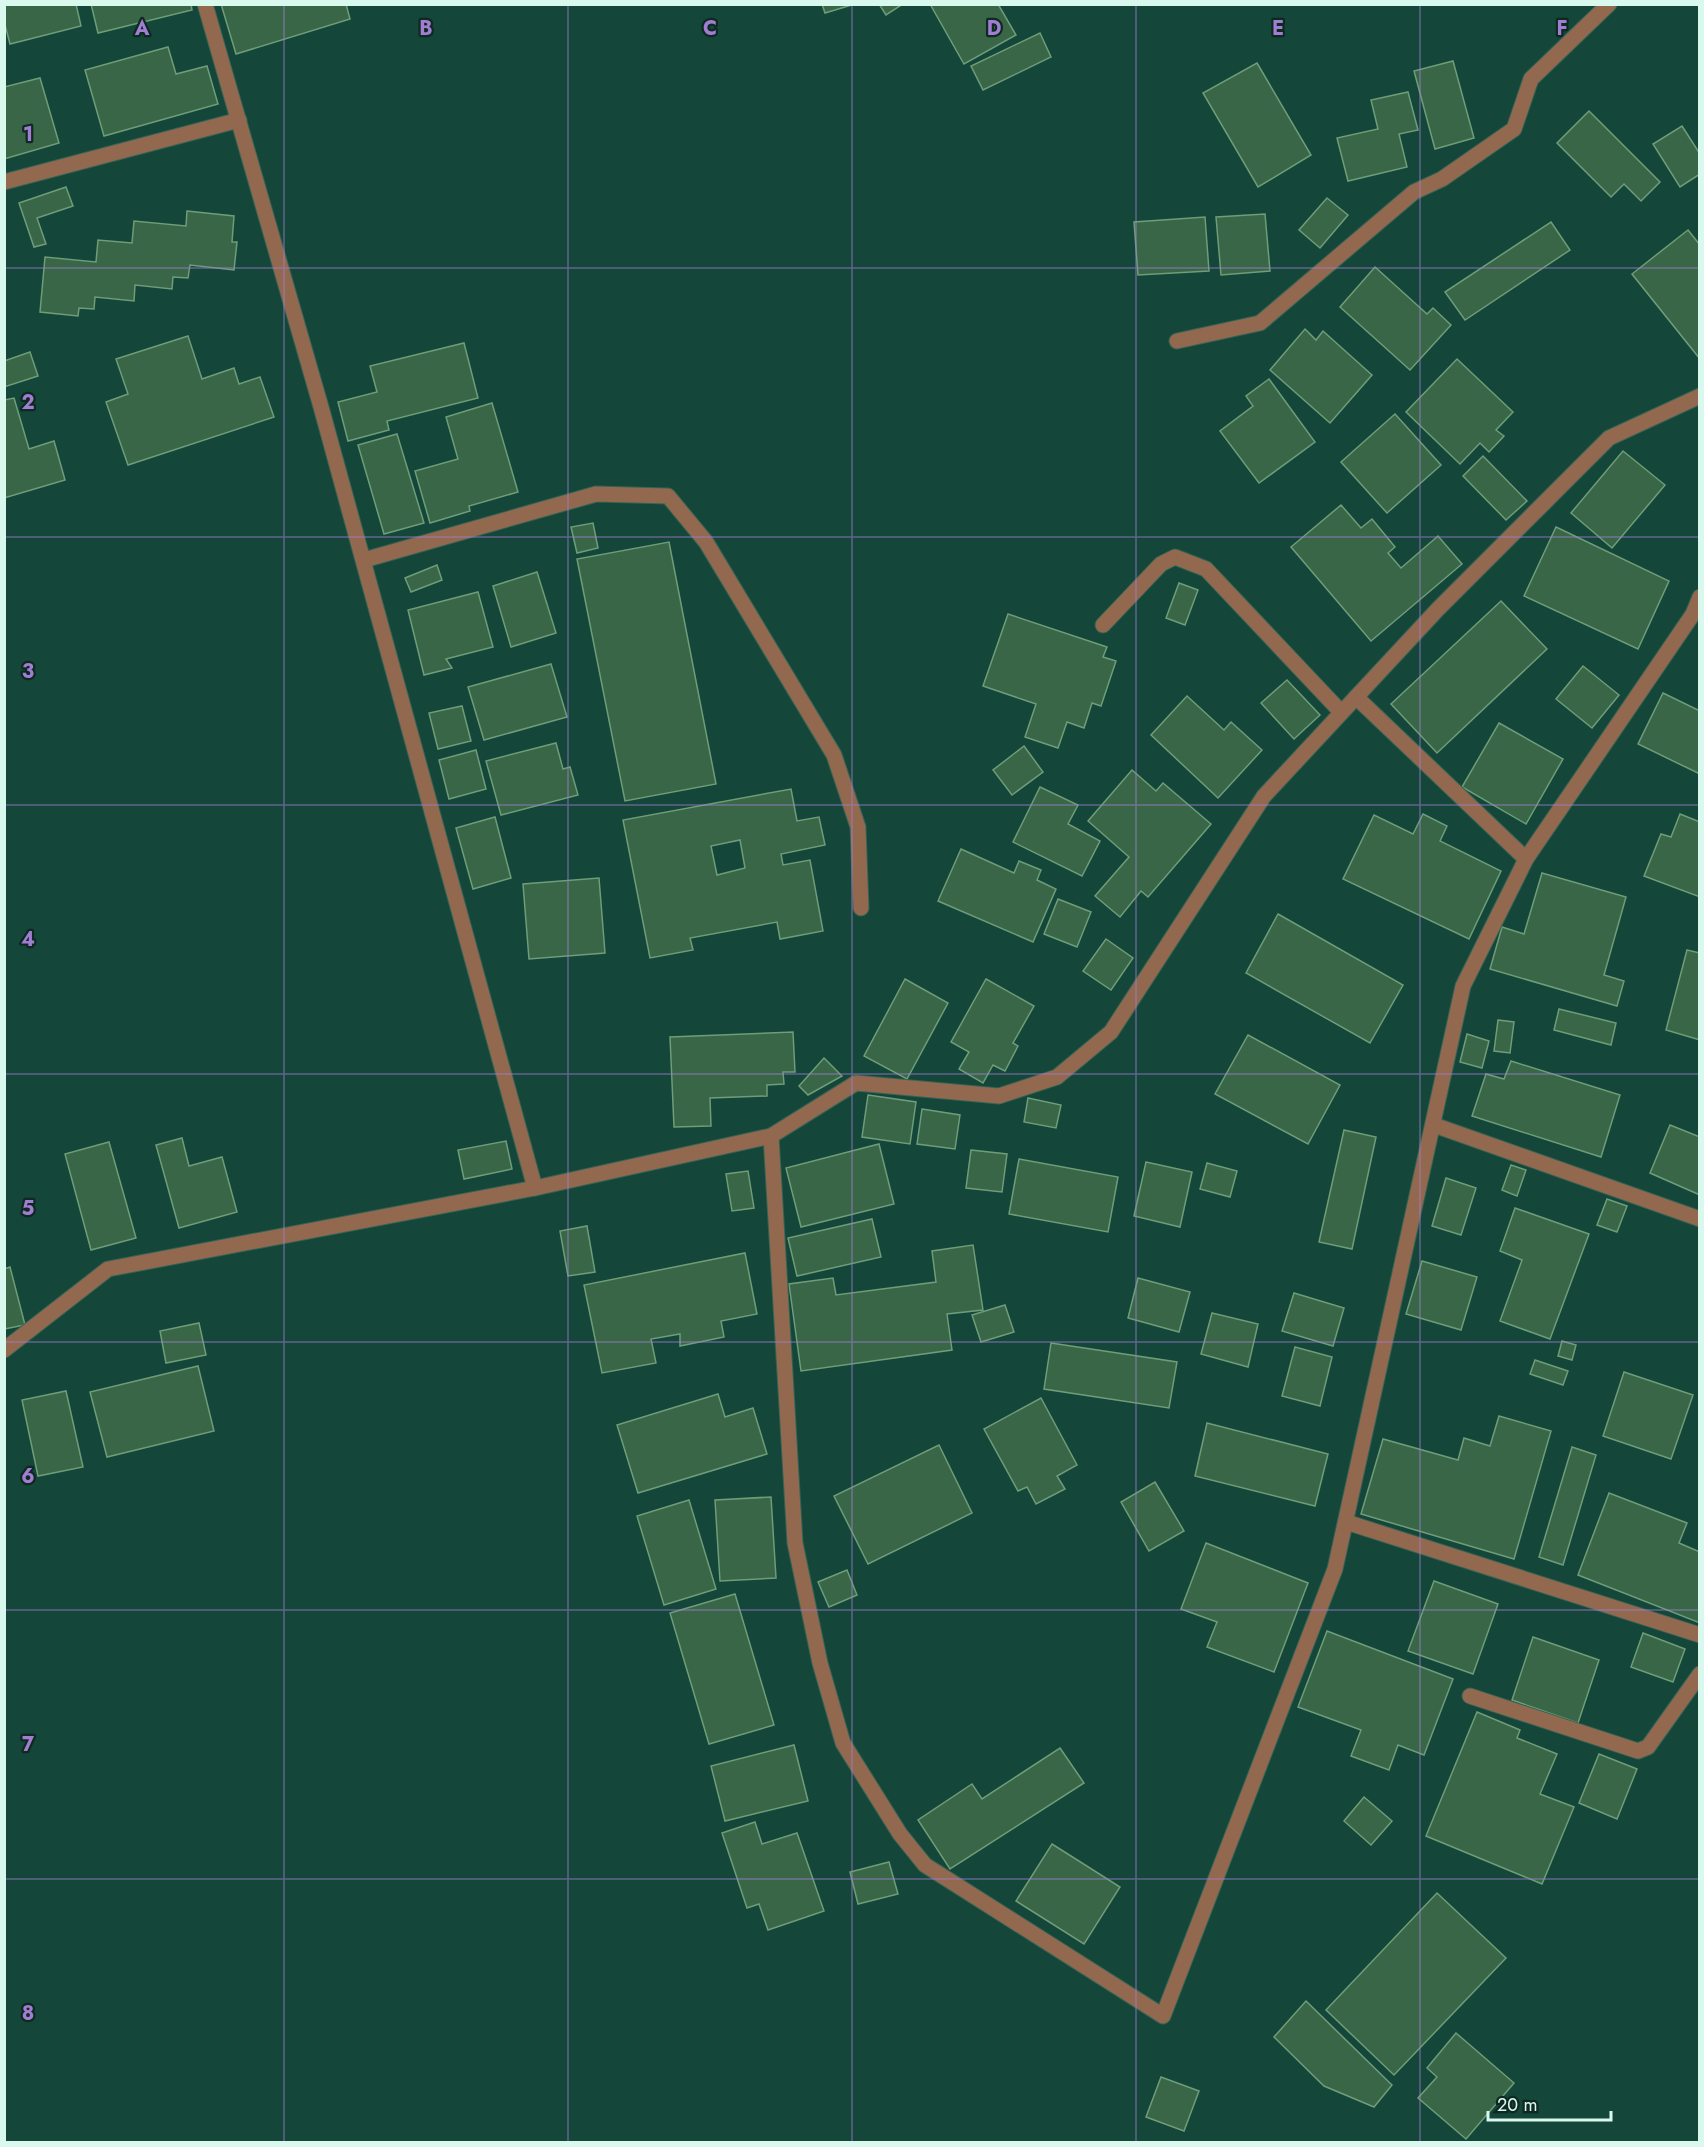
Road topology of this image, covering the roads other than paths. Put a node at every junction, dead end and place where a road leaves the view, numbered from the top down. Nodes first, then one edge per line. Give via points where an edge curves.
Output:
1 (205, 4) edge
2 (1609, 4) edge
3 (239, 120) junction
4 (4, 182) edge
5 (1177, 340) dead end
6 (1700, 396) edge
7 (364, 560) junction
8 (1700, 597) edge
9 (1103, 625) dead end
10 (1356, 697) junction
11 (1341, 712) junction
12 (1526, 859) junction
13 (861, 908) dead end
14 (1434, 1125) junction
15 (771, 1136) junction
16 (536, 1188) junction
17 (1700, 1219) edge
18 (4, 1350) edge
19 (1346, 1522) junction
20 (1700, 1635) edge
21 (1700, 1674) edge
22 (1470, 1696) dead end

1 - 3 street
2 - 5 street via 1531,78 1514,129 1442,179 1413,192 1260,323
3 - 4 street
3 - 7 street
6 - 10 street via 1609,438
7 - 13 street via 597,494 668,496 706,542 834,755 858,827
7 - 16 street
8 - 12 street via 1693,614
9 - 11 street via 1161,564 1175,557 1206,569
10 - 11 street
10 - 12 street
11 - 15 street via 1263,796 1112,1032 1057,1077 999,1096 856,1083
12 - 14 street via 1463,986
14 - 17 street
14 - 19 street
15 - 16 street
15 - 19 street via 795,1543 820,1663 843,1743 900,1834 925,1865 1163,2016 1335,1569
16 - 18 street via 108,1269
19 - 20 street
21 - 22 street via 1648,1747 1638,1751

